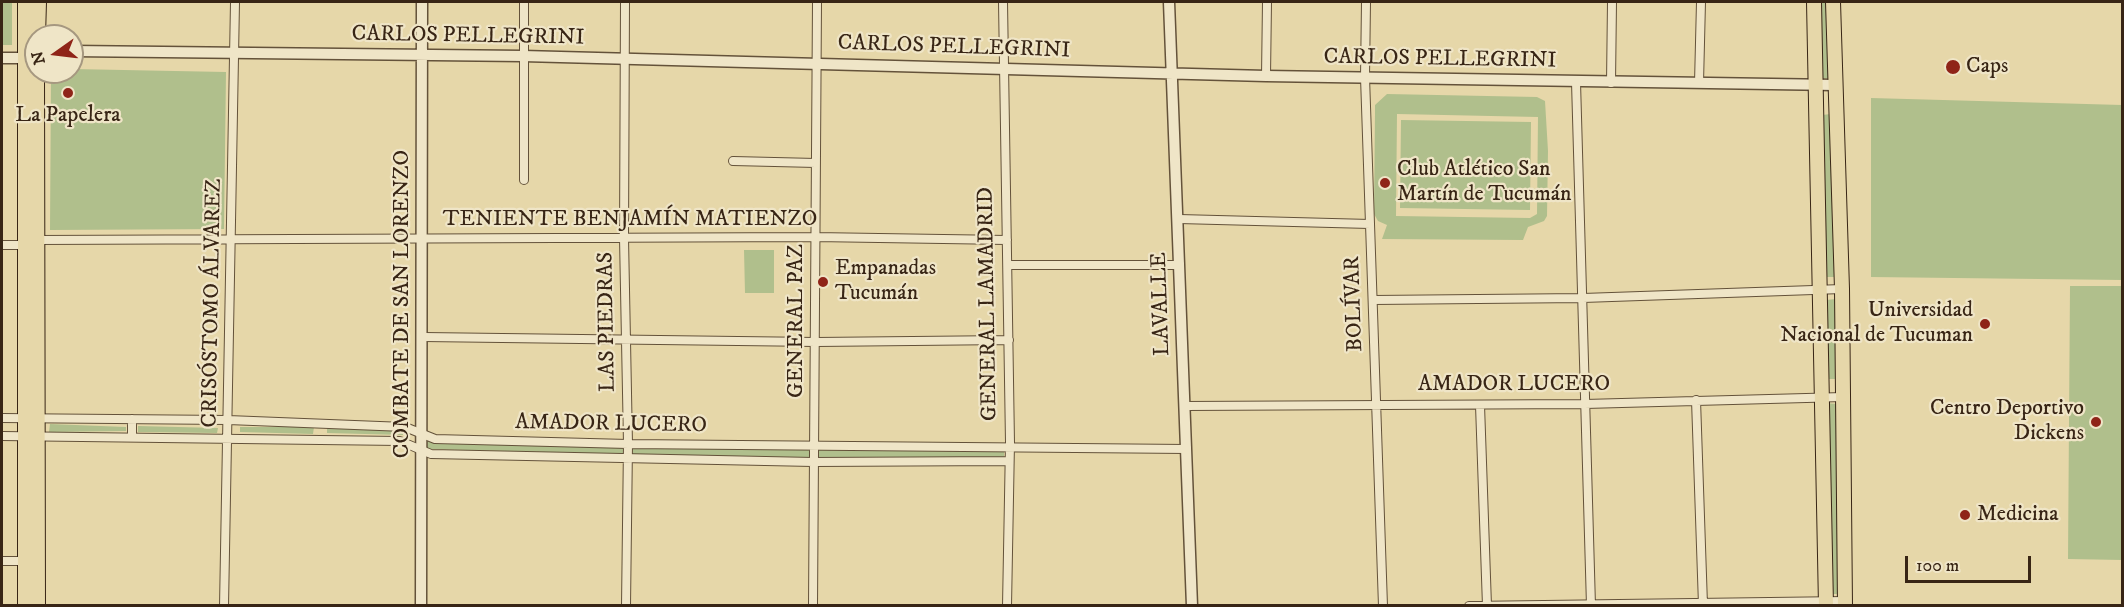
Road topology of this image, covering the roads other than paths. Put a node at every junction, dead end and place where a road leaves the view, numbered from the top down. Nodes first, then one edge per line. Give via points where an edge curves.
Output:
1 (25, 2) edge
2 (39, 2) edge
3 (235, 2) edge
4 (422, 2) edge
5 (524, 2) edge
6 (625, 2) edge
7 (817, 2) edge
8 (1003, 2) edge
9 (1169, 2) edge
10 (1267, 2) edge
11 (1366, 2) edge
12 (1612, 2) edge
13 (1701, 2) edge
14 (1814, 2) edge
15 (1833, 2) edge
16 (27, 24) edge
17 (38, 24) edge
18 (84, 51) edge
19 (235, 52) junction
20 (24, 56) edge
21 (423, 56) junction
22 (523, 56) junction
23 (2, 58) edge
24 (624, 59) junction
25 (816, 64) junction
26 (1002, 69) junction
27 (1170, 74) junction
28 (1266, 76) junction
29 (1365, 77) junction
30 (1576, 82) junction
31 (1611, 82) junction
32 (1699, 83) junction
33 (30, 84) edge
34 (37, 84) edge
35 (1816, 85) junction
36 (1835, 85) junction
37 (733, 161) dead end
38 (816, 163) junction
39 (524, 180) dead end
40 (1179, 219) junction
41 (1370, 225) junction
42 (815, 237) junction
43 (423, 238) junction
44 (624, 238) junction
45 (233, 239) junction
46 (1007, 240) junction
47 (31, 243) junction
48 (2, 245) edge
49 (1180, 264) junction
50 (1008, 265) junction
51 (1842, 289) junction
52 (1820, 290) junction
53 (1583, 298) junction
54 (1373, 300) junction
55 (424, 337) junction
56 (1008, 339) junction
57 (627, 340) junction
58 (816, 342) junction
59 (1820, 397) junction
60 (1843, 397) junction
61 (1696, 400) junction
62 (1377, 403) junction
63 (1585, 404) junction
64 (1480, 405) junction
65 (1185, 406) junction
66 (2, 418) edge
67 (31, 418) junction
68 (132, 419) junction
69 (228, 420) junction
70 (320, 424) junction
71 (2, 436) edge
72 (31, 436) junction
73 (423, 436) junction
74 (132, 437) junction
75 (228, 437) junction
76 (319, 438) junction
77 (628, 444) junction
78 (813, 446) junction
79 (1009, 448) junction
80 (1187, 449) junction
81 (423, 452) junction
82 (628, 458) junction
83 (1008, 461) junction
84 (813, 462) junction
85 (2, 561) edge
86 (25, 561) junction
87 (1826, 603) edge
88 (1845, 603) edge
89 (1591, 604) edge
90 (1703, 604) edge
91 (1487, 605) edge
92 (25, 606) edge
93 (38, 606) edge
94 (224, 606) edge
95 (421, 606) edge
96 (626, 606) edge
97 (813, 606) edge
98 (1007, 606) edge
99 (1192, 606) edge
100 (1383, 606) edge
101 (1469, 606) edge

1 - 16 main road
2 - 17 main road
3 - 19 street, CRISÓSTOMO ÁLVAREZ
4 - 21 street, COMBATE DE SAN LORENZO
5 - 22 street
6 - 24 street, LAS PIEDRAS
7 - 25 street, GENERAL PAZ
8 - 26 street, GENERAL LAMADRID
9 - 27 street, LAVALLE
10 - 28 street
11 - 29 street, BOLÍVAR
12 - 31 street
13 - 32 street
14 - 35 main road
15 - 36 main road
18 - 19 street, CARLOS PELLEGRINI
19 - 21 street, CARLOS PELLEGRINI
19 - 45 street, CRISÓSTOMO ÁLVAREZ
20 - 23 street
21 - 22 street, CARLOS PELLEGRINI
21 - 43 street, COMBATE DE SAN LORENZO
22 - 24 street, CARLOS PELLEGRINI
22 - 39 street
24 - 25 street, CARLOS PELLEGRINI
24 - 44 street, LAS PIEDRAS
25 - 26 street, CARLOS PELLEGRINI
25 - 38 street, GENERAL PAZ
26 - 27 street, CARLOS PELLEGRINI
26 - 46 street, GENERAL LAMADRID
27 - 28 street, CARLOS PELLEGRINI
27 - 40 street, LAVALLE
28 - 29 street, CARLOS PELLEGRINI
29 - 30 street, CARLOS PELLEGRINI
29 - 41 street, BOLÍVAR
30 - 31 street, CARLOS PELLEGRINI
30 - 53 street
31 - 32 street, CARLOS PELLEGRINI
32 - 35 street, CARLOS PELLEGRINI
33 - 47 main road
34 - 47 main road
35 - 36 street, CARLOS PELLEGRINI
35 - 52 main road
36 - 51 main road
37 - 38 street
38 - 42 street, GENERAL PAZ
40 - 41 street
40 - 49 street, LAVALLE
41 - 54 street, BOLÍVAR
42 - 44 street, TENIENTE BENJAMÍN MATIENZO
42 - 46 street, TENIENTE BENJAMÍN MATIENZO
42 - 58 street, GENERAL PAZ
43 - 44 street, TENIENTE BENJAMÍN MATIENZO
43 - 45 street, TENIENTE BENJAMÍN MATIENZO
43 - 55 street, COMBATE DE SAN LORENZO
44 - 57 street, LAS PIEDRAS
45 - 47 street, TENIENTE BENJAMÍN MATIENZO
45 - 69 street, CRISÓSTOMO ÁLVAREZ
46 - 50 street, GENERAL LAMADRID
47 - 48 street, TENIENTE BENJAMÍN MATIENZO
47 - 67 main road
49 - 50 street
49 - 65 street, LAVALLE
50 - 56 street, GENERAL LAMADRID
51 - 52 street
51 - 60 main road
52 - 53 street
52 - 59 main road
53 - 54 street
53 - 63 street
54 - 62 street, BOLÍVAR
55 - 57 street
55 - 73 street, COMBATE DE SAN LORENZO
56 - 58 street
56 - 79 street, GENERAL LAMADRID
57 - 58 street
57 - 77 street, LAS PIEDRAS
58 - 78 street, GENERAL PAZ
59 - 60 street, AMADOR LUCERO
59 - 61 street, AMADOR LUCERO
59 - 87 main road
60 - 88 main road
61 - 63 street, AMADOR LUCERO
61 - 90 street
62 - 64 street, AMADOR LUCERO
62 - 65 street, AMADOR LUCERO
62 - 100 street, BOLÍVAR
63 - 64 street, AMADOR LUCERO
63 - 89 street
64 - 91 street
65 - 80 street, LAVALLE
66 - 67 street, AMADOR LUCERO
67 - 68 street, AMADOR LUCERO
67 - 72 main road
68 - 69 street, AMADOR LUCERO
68 - 74 street
69 - 70 street, AMADOR LUCERO
69 - 75 street, CRISÓSTOMO ÁLVAREZ
70 - 73 street, AMADOR LUCERO via 405,427
70 - 76 street
71 - 72 street, AMADOR LUCERO
72 - 74 street, AMADOR LUCERO
72 - 86 main road
72 - 93 main road
73 - 77 street, AMADOR LUCERO
73 - 81 street, COMBATE DE SAN LORENZO
74 - 75 street, AMADOR LUCERO
75 - 76 street, AMADOR LUCERO
75 - 94 street, CRISÓSTOMO ÁLVAREZ
76 - 81 street, AMADOR LUCERO via 400,441
77 - 78 street, AMADOR LUCERO
77 - 82 street, LAS PIEDRAS
78 - 79 street, AMADOR LUCERO
78 - 84 street, GENERAL PAZ
79 - 80 street, AMADOR LUCERO
79 - 83 street, GENERAL LAMADRID
80 - 99 street, LAVALLE
81 - 82 street, AMADOR LUCERO
81 - 95 street, COMBATE DE SAN LORENZO
82 - 84 street, AMADOR LUCERO
82 - 96 street, LAS PIEDRAS
83 - 84 street, AMADOR LUCERO
83 - 98 street, GENERAL LAMADRID
84 - 97 street, GENERAL PAZ
85 - 86 street
86 - 92 main road
87 - 88 street
87 - 90 street
89 - 90 street
89 - 91 street
91 - 101 street

